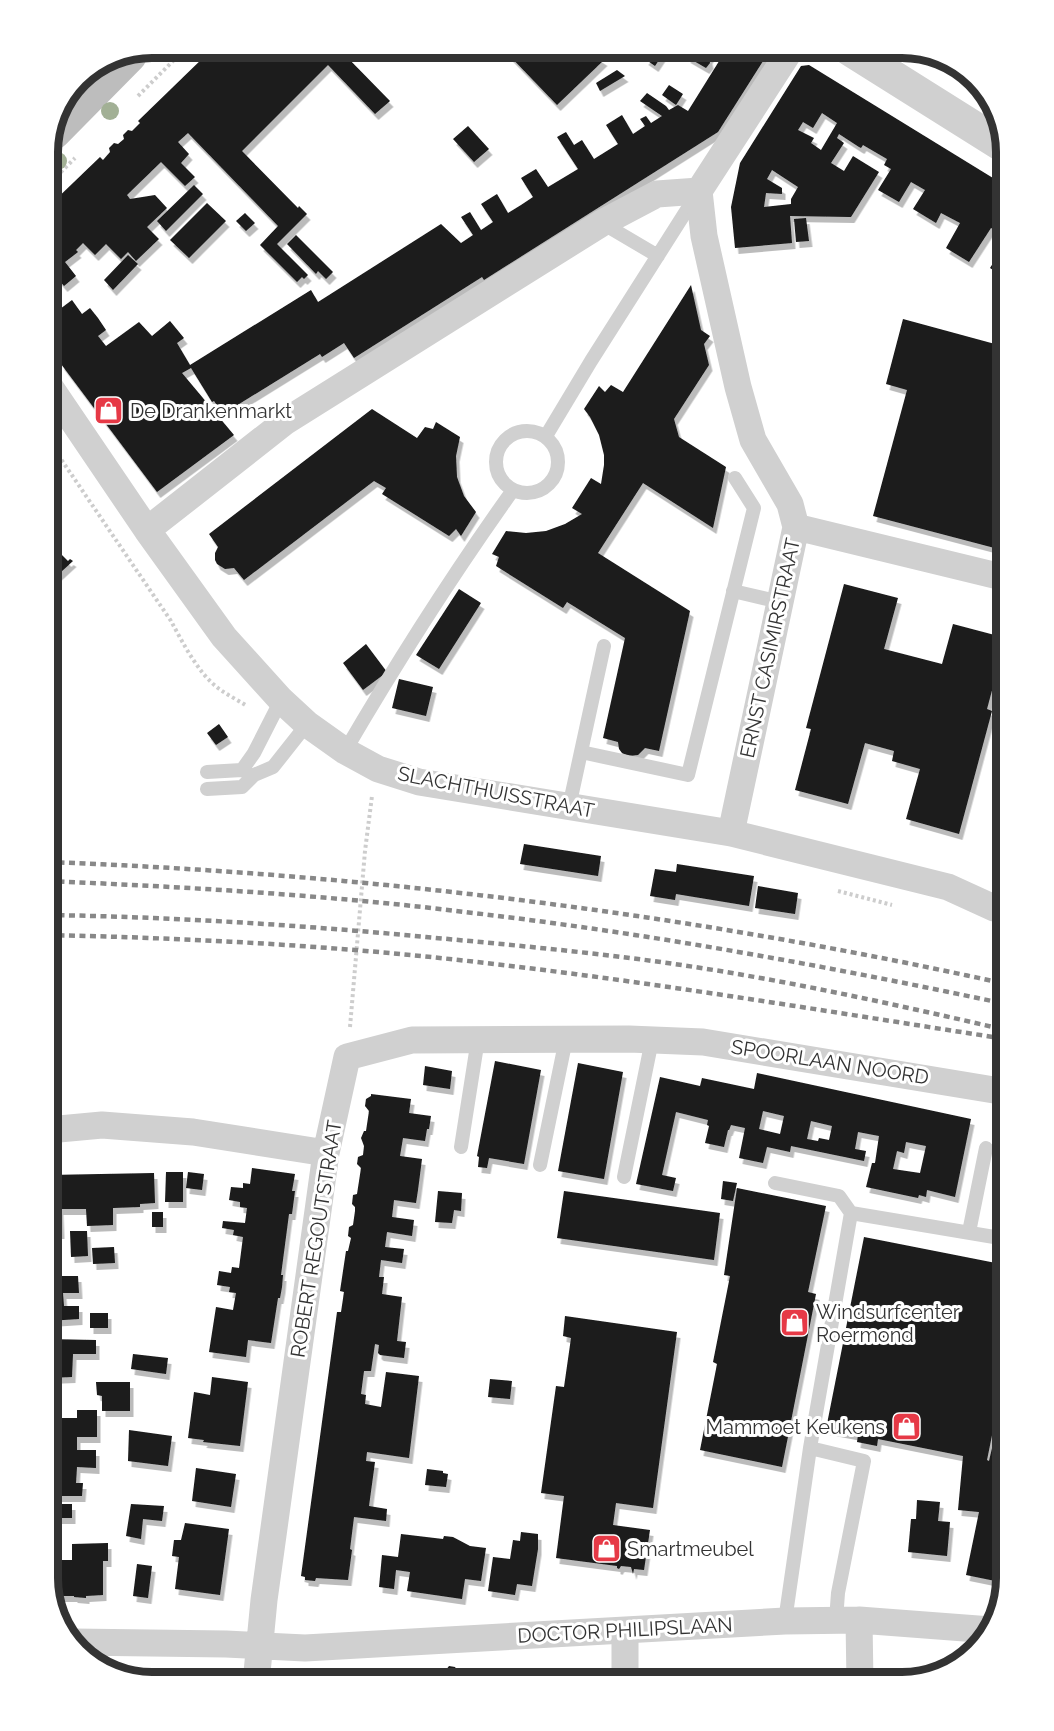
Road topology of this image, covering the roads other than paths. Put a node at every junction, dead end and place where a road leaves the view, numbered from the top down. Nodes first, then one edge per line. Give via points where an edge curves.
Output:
1 (785, 59) edge
2 (865, 59) edge
3 (122, 64) edge
4 (64, 123) edge
5 (995, 141) edge
6 (699, 191) junction
7 (602, 223) junction
8 (658, 256) junction
9 (59, 400) edge
10 (546, 436) junction
11 (735, 478) dead end
12 (513, 490) junction
13 (796, 527) junction
14 (147, 530) junction
15 (996, 576) edge
16 (733, 591) junction
17 (780, 602) junction
18 (604, 646) dead end
19 (281, 700) junction
20 (307, 724) junction
21 (345, 751) junction
22 (581, 752) junction
23 (207, 772) dead end
24 (207, 789) dead end
25 (568, 807) junction
26 (731, 833) junction
27 (996, 908) edge
28 (477, 1039) junction
29 (566, 1039) junction
30 (652, 1040) junction
31 (347, 1057) joint
32 (996, 1090) edge
33 (58, 1129) edge
34 (461, 1147) dead end
35 (986, 1148) dead end
36 (326, 1153) junction
37 (540, 1165) dead end
38 (624, 1177) dead end
39 (775, 1183) dead end
40 (851, 1213) junction
41 (969, 1232) junction
42 (996, 1237) edge
43 (810, 1448) junction
44 (848, 1620) junction
45 (785, 1621) junction
46 (981, 1629) edge
47 (624, 1630) junction
48 (83, 1642) edge
49 (259, 1646) junction
50 (257, 1672) edge
51 (625, 1672) edge
52 (858, 1672) edge

1 - 6 street
2 - 5 street
3 - 4 main road
6 - 7 street via 657,194
6 - 8 lane
6 - 13 street, ERNST CASIMIRSTRAAT via 704,236 753,440 790,504
7 - 8 lane
7 - 14 street via 286,421
8 - 10 lane
9 - 14 street, SLACHTHUISSTRAAT
10 - 12 lane via 558,454 556,474 550,483 532,493
10 - 12 lane via 527,430 508,436 501,444 495,464 503,483
11 - 16 lane via 754,508
12 - 21 lane via 464,560
13 - 15 street
13 - 17 street, ERNST CASIMIRSTRAAT
14 - 19 street, SLACHTHUISSTRAAT via 224,637
16 - 17 lane
16 - 22 lane via 688,775
17 - 26 street, ERNST CASIMIRSTRAAT
18 - 22 lane
19 - 20 street, SLACHTHUISSTRAAT
19 - 23 lane via 242,770
20 - 21 street, SLACHTHUISSTRAAT
20 - 24 lane via 273,767 254,775 242,787
21 - 25 street, SLACHTHUISSTRAAT via 378,769 420,782
22 - 25 lane
25 - 26 street, SLACHTHUISSTRAAT
26 - 27 street, SLACHTHUISSTRAAT via 948,887
28 - 29 street, SPOORLAAN NOORD
28 - 31 street, SPOORLAAN NOORD via 412,1040
28 - 34 lane
29 - 30 street, SPOORLAAN NOORD
29 - 37 lane
30 - 32 street, SPOORLAAN NOORD via 703,1042
30 - 38 lane
31 - 36 street, ROBERT REGOUTSTRAAT
33 - 36 street via 102,1125 194,1132
35 - 41 lane
36 - 49 street, ROBERT REGOUTSTRAAT
39 - 40 lane via 838,1196
40 - 41 lane
40 - 43 lane
41 - 42 lane
43 - 44 lane via 864,1461 838,1593
43 - 45 lane
44 - 45 street, DOCTOR PHILIPSLAAN
44 - 46 street, DOCTOR PHILIPSLAAN
44 - 52 street
45 - 47 street, DOCTOR PHILIPSLAAN
47 - 49 street, DOCTOR PHILIPSLAAN via 305,1647
47 - 51 street
48 - 49 street, DOCTOR PHILIPSLAAN
49 - 50 street, ROBERT REGOUTSTRAAT

